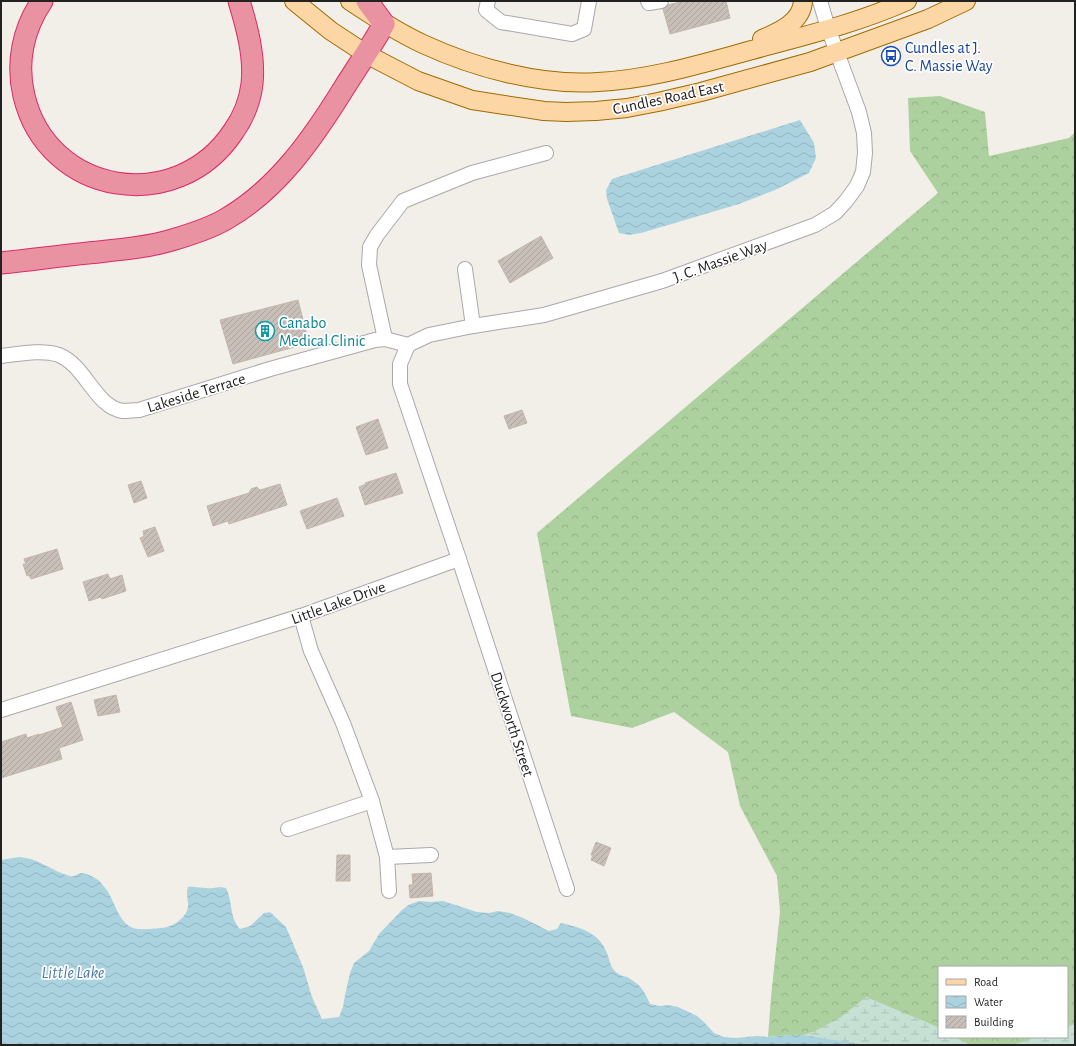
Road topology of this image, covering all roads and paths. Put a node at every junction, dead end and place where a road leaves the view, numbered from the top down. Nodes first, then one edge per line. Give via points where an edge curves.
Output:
1 (42, 1) edge
2 (239, 1) edge
3 (294, 1) edge
4 (350, 1) edge
5 (367, 1) edge
6 (488, 1) edge
7 (589, 1) edge
8 (648, 1) edge
9 (661, 1) edge
10 (803, 1) edge
11 (820, 1) edge
12 (907, 1) edge
13 (966, 1) edge
14 (384, 24) junction
15 (828, 28) junction
16 (837, 53) junction
17 (366, 54) junction
18 (726, 57) junction
19 (546, 153) dead end
20 (1, 263) edge
21 (465, 269) dead end
22 (473, 326) junction
23 (385, 339) junction
24 (408, 345) junction
25 (1, 356) edge
26 (458, 559) junction
27 (301, 616) junction
28 (1, 710) edge
29 (372, 801) junction
30 (288, 829) dead end
31 (431, 855) dead end
32 (387, 857) junction
33 (566, 889) dead end
34 (389, 891) dead end

1 - 2 highway via 26,29 20,62 22,87 32,120 52,147 73,167 98,178 137,185 177,177 202,164 222,146 239,123 250,98 252,55
3 - 17 main road via 331,31
4 - 14 main road
5 - 14 highway
6 - 7 street via 486,10 501,22 572,34 584,29
8 - 9 street
10 - 18 main road via 793,22
11 - 15 street, J. C. Massie Way
12 - 15 main road, Cundles Road East
13 - 16 main road, Cundles Road East via 928,19
14 - 17 highway
14 - 18 main road, Cundles Road East via 422,44 492,68 521,76 576,82 631,79 674,72
15 - 16 street, J. C. Massie Way
15 - 18 main road, Cundles Road East
16 - 17 main road, Cundles Road East via 658,102 627,108 566,112 472,100 418,81
16 - 22 street, J. C. Massie Way via 859,112 865,153 863,172 857,186 835,213 814,225 662,281 544,314
17 - 20 highway via 311,138 289,166 271,185 225,219 172,240 147,246
19 - 23 street via 472,173 403,201 370,247 369,265
21 - 22 street
22 - 24 street, J. C. Massie Way via 429,335
23 - 24 street, Lakeside Terrace
23 - 25 street, Lakeside Terrace via 270,369 139,410 113,407 101,398 71,362 59,355 43,352
24 - 26 street via 400,364 400,384
26 - 27 street, Little Lake Drive
26 - 33 street, Duckworth Street
27 - 28 street, Little Lake Drive
27 - 29 street via 311,651 343,723
29 - 30 street
29 - 32 street
31 - 32 street
32 - 34 street

